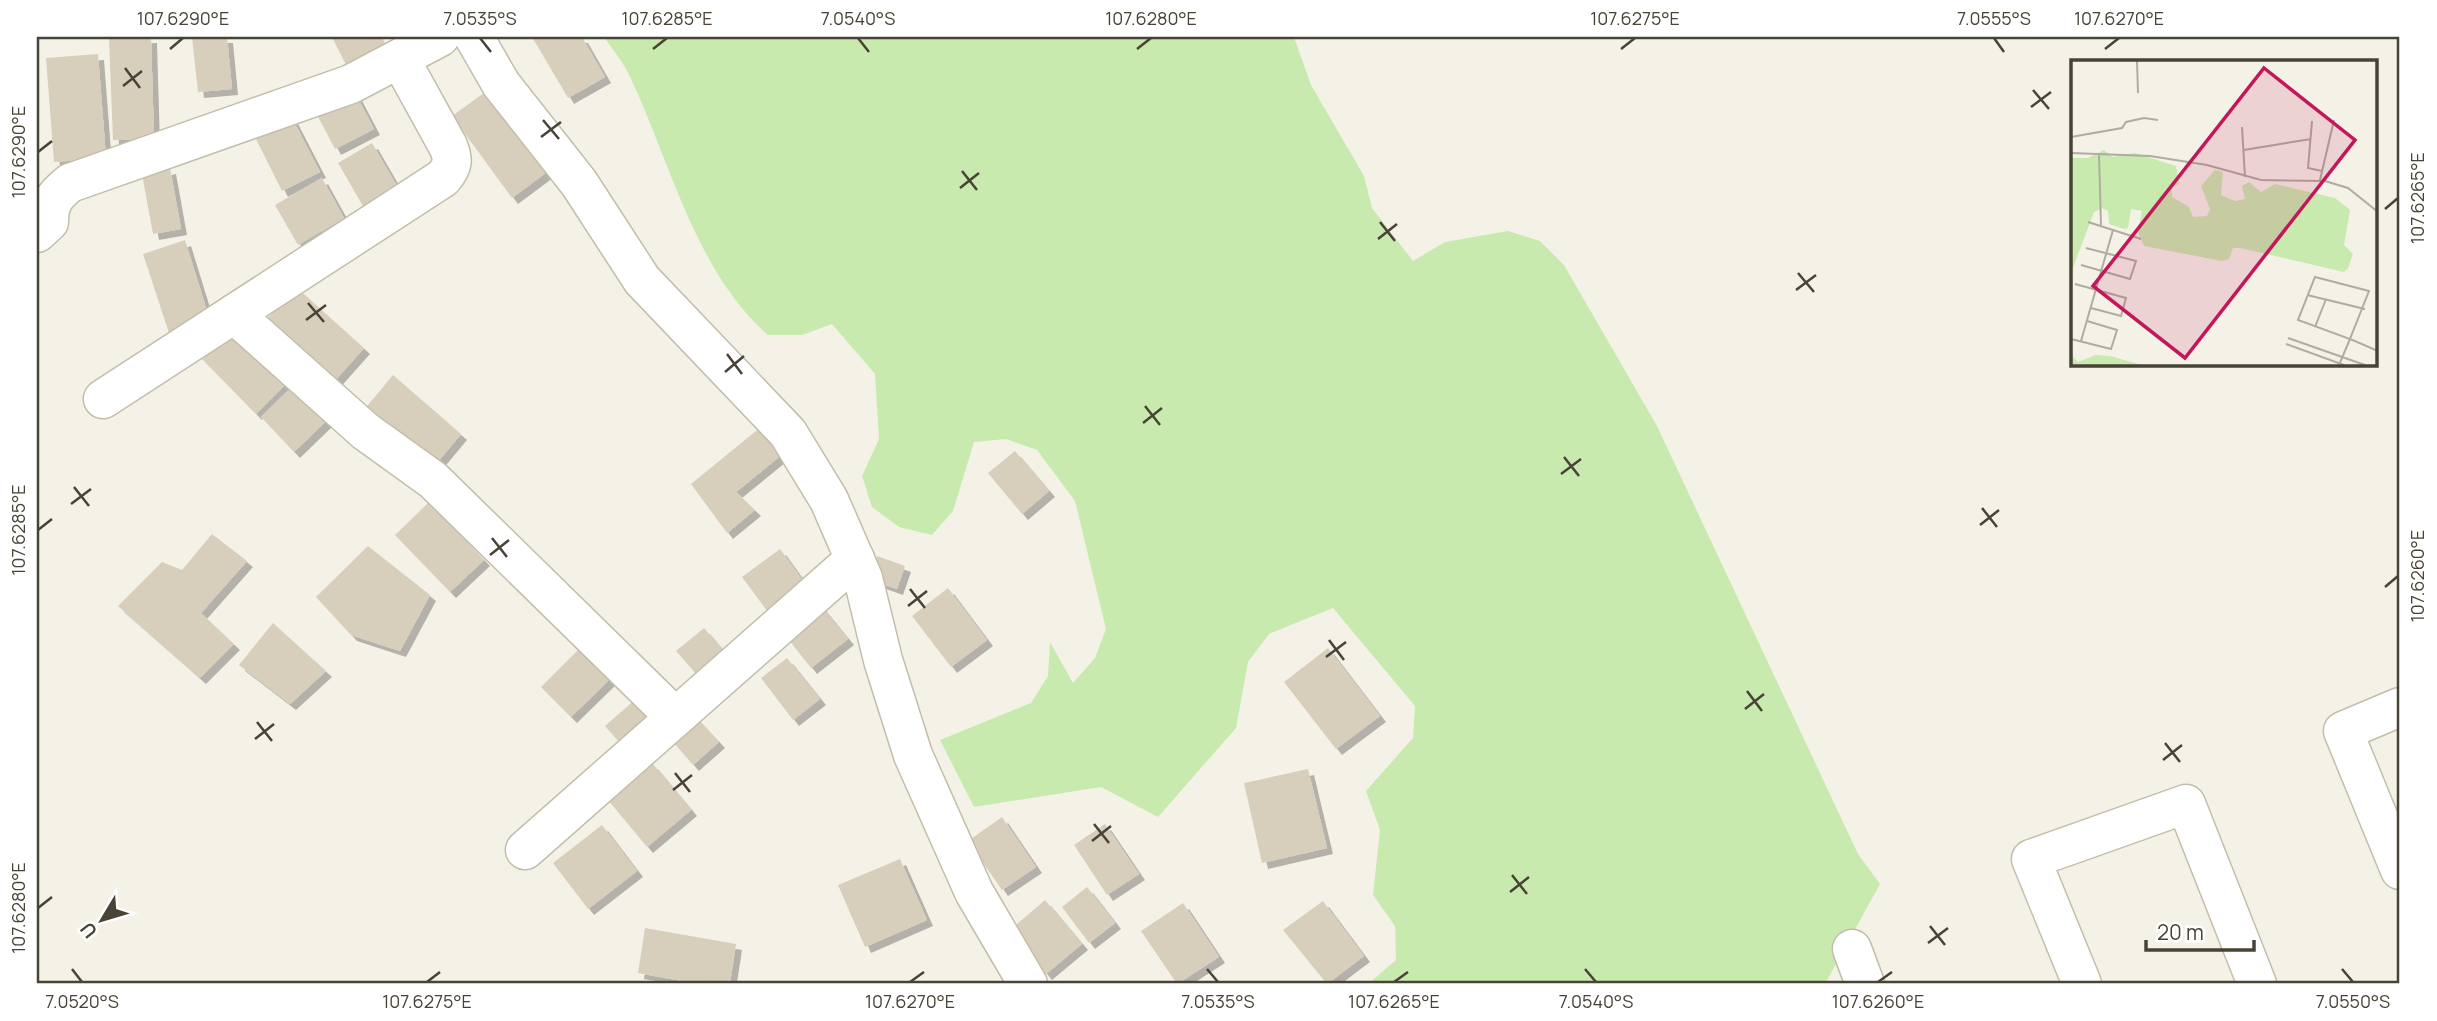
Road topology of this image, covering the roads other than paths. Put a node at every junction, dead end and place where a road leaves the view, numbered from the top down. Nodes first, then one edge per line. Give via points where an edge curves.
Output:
1 (440, 37) edge
2 (474, 37) edge
3 (400, 58) junction
4 (37, 233) edge
5 (234, 314) junction
6 (103, 399) dead end
7 (855, 559) junction
8 (2400, 707) edge
9 (675, 717) junction
10 (524, 850) dead end
11 (2400, 870) edge
12 (1852, 949) dead end
13 (1028, 984) edge
14 (1865, 984) edge
15 (2082, 984) edge
16 (2257, 984) edge

1 - 3 street
2 - 7 street via 501,84 579,183 642,280 788,433 829,500
3 - 4 street via 351,84 70,183 54,196 49,222
3 - 5 street via 448,146 451,168 443,178
5 - 6 street
5 - 9 street via 365,431 433,480
7 - 9 street
7 - 13 street via 913,755 974,892
8 - 11 street via 2343,731
9 - 10 street
12 - 14 street
15 - 16 street via 2031,859 2186,804

